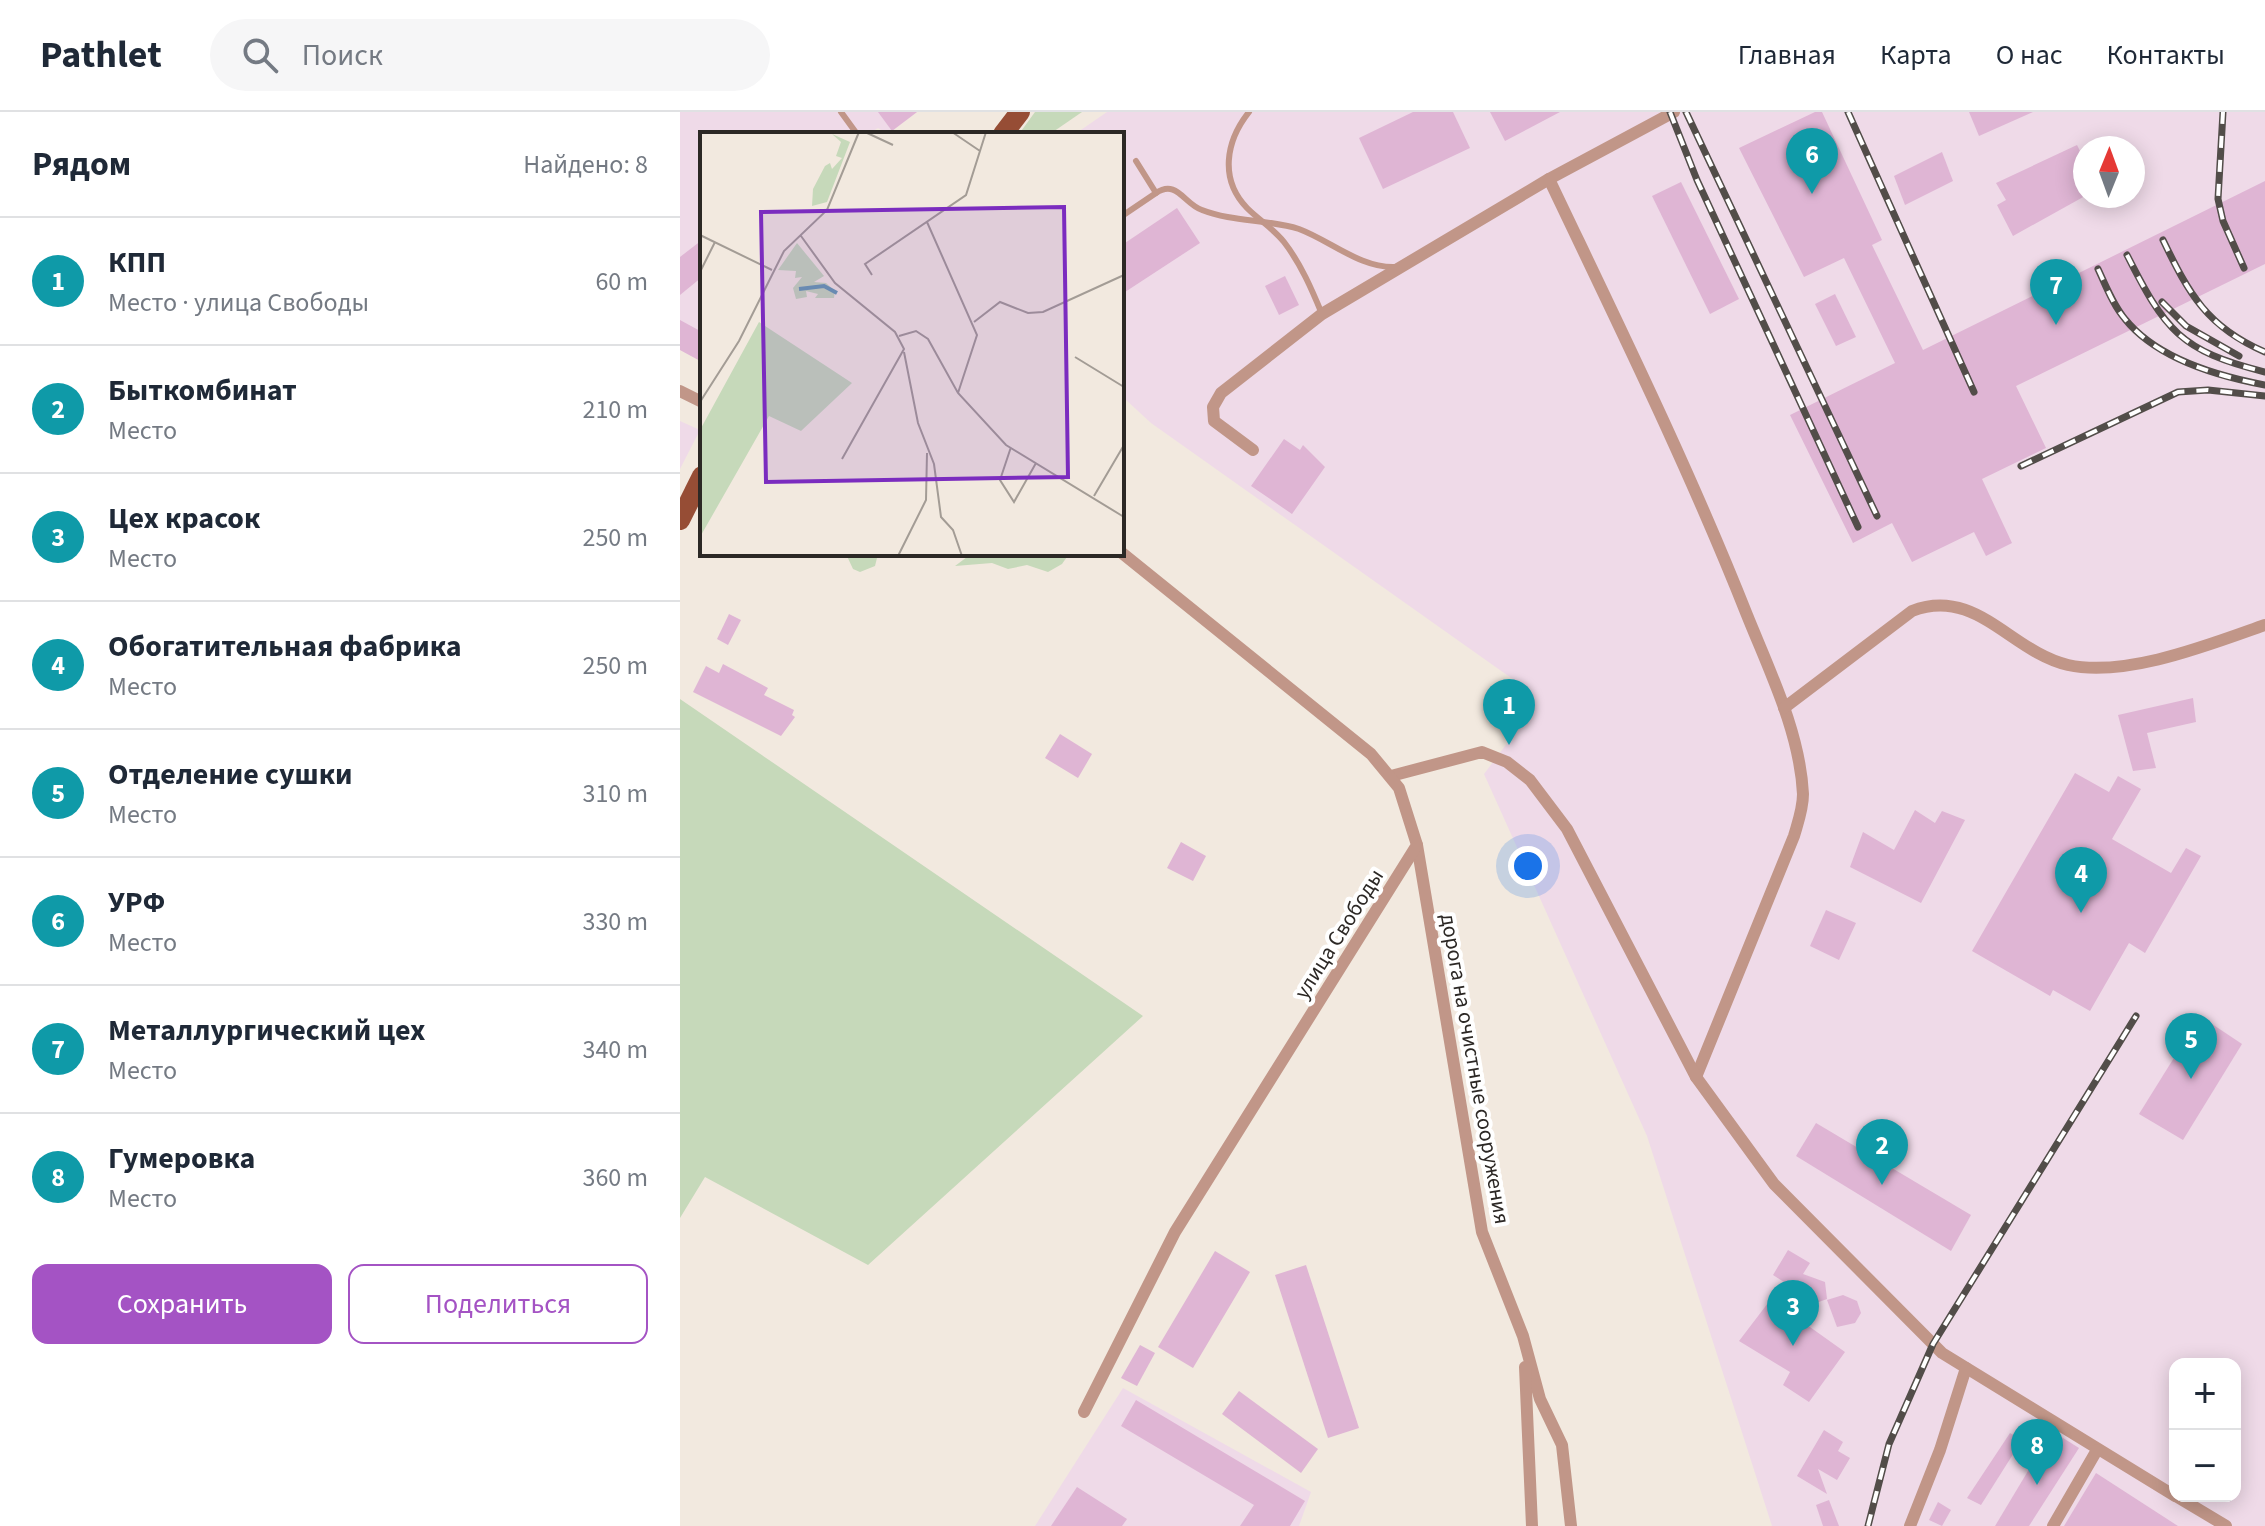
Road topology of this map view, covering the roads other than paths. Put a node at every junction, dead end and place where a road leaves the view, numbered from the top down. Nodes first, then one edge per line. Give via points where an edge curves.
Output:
1 (841, 112) edge
2 (1020, 112) edge
3 (1249, 112) edge
4 (1674, 112) edge
5 (856, 132) edge
6 (1005, 132) edge
7 (1136, 161) dead end
8 (1549, 179) junction
9 (1156, 193) junction
10 (1124, 215) edge
11 (1259, 220) junction
12 (1401, 267) junction
13 (1322, 314) junction
14 (680, 391) edge
15 (700, 401) edge
16 (1253, 450) dead end
17 (700, 480) edge
18 (680, 520) edge
19 (1124, 555) edge
20 (2265, 625) edge
21 (1784, 708) junction
22 (1391, 776) junction
23 (1417, 845) junction
24 (1696, 1077) junction
25 (1523, 1336) junction
26 (1966, 1368) junction
27 (1084, 1412) dead end
28 (2097, 1450) junction
29 (2169, 1492) edge
30 (2185, 1502) edge
31 (1532, 1526) edge
32 (1571, 1526) edge
33 (1910, 1526) edge
34 (2053, 1526) edge
35 (2226, 1526) edge

1 - 5 lane
2 - 6 main road
3 - 11 lane via 1231,142 1229,175 1237,197
4 - 8 street
7 - 9 lane
8 - 12 street
8 - 21 street via 1698,492
9 - 10 lane
9 - 11 lane via 1169,188 1201,210
11 - 12 lane via 1309,233 1367,263
11 - 13 lane via 1285,243
12 - 13 street
13 - 16 street via 1215,401 1212,415 1219,428
14 - 15 street
17 - 18 main road
19 - 22 street via 1371,754
20 - 21 street via 2147,661 2090,667 2051,659 1971,610 1933,605 1912,611
21 - 24 street via 1801,778 1800,818
22 - 23 street via 1407,807
22 - 24 street via 1482,752 1507,762 1543,793 1567,829
23 - 25 street, дорога на очистные сооружения via 1482,1232
23 - 27 street, улица Свободы via 1175,1232
24 - 26 street via 1774,1184 1942,1353
25 - 31 street
25 - 32 street, дорога на очистные сооружения via 1540,1399 1562,1445
26 - 28 street
26 - 33 street
28 - 29 street
28 - 34 street
30 - 35 street

